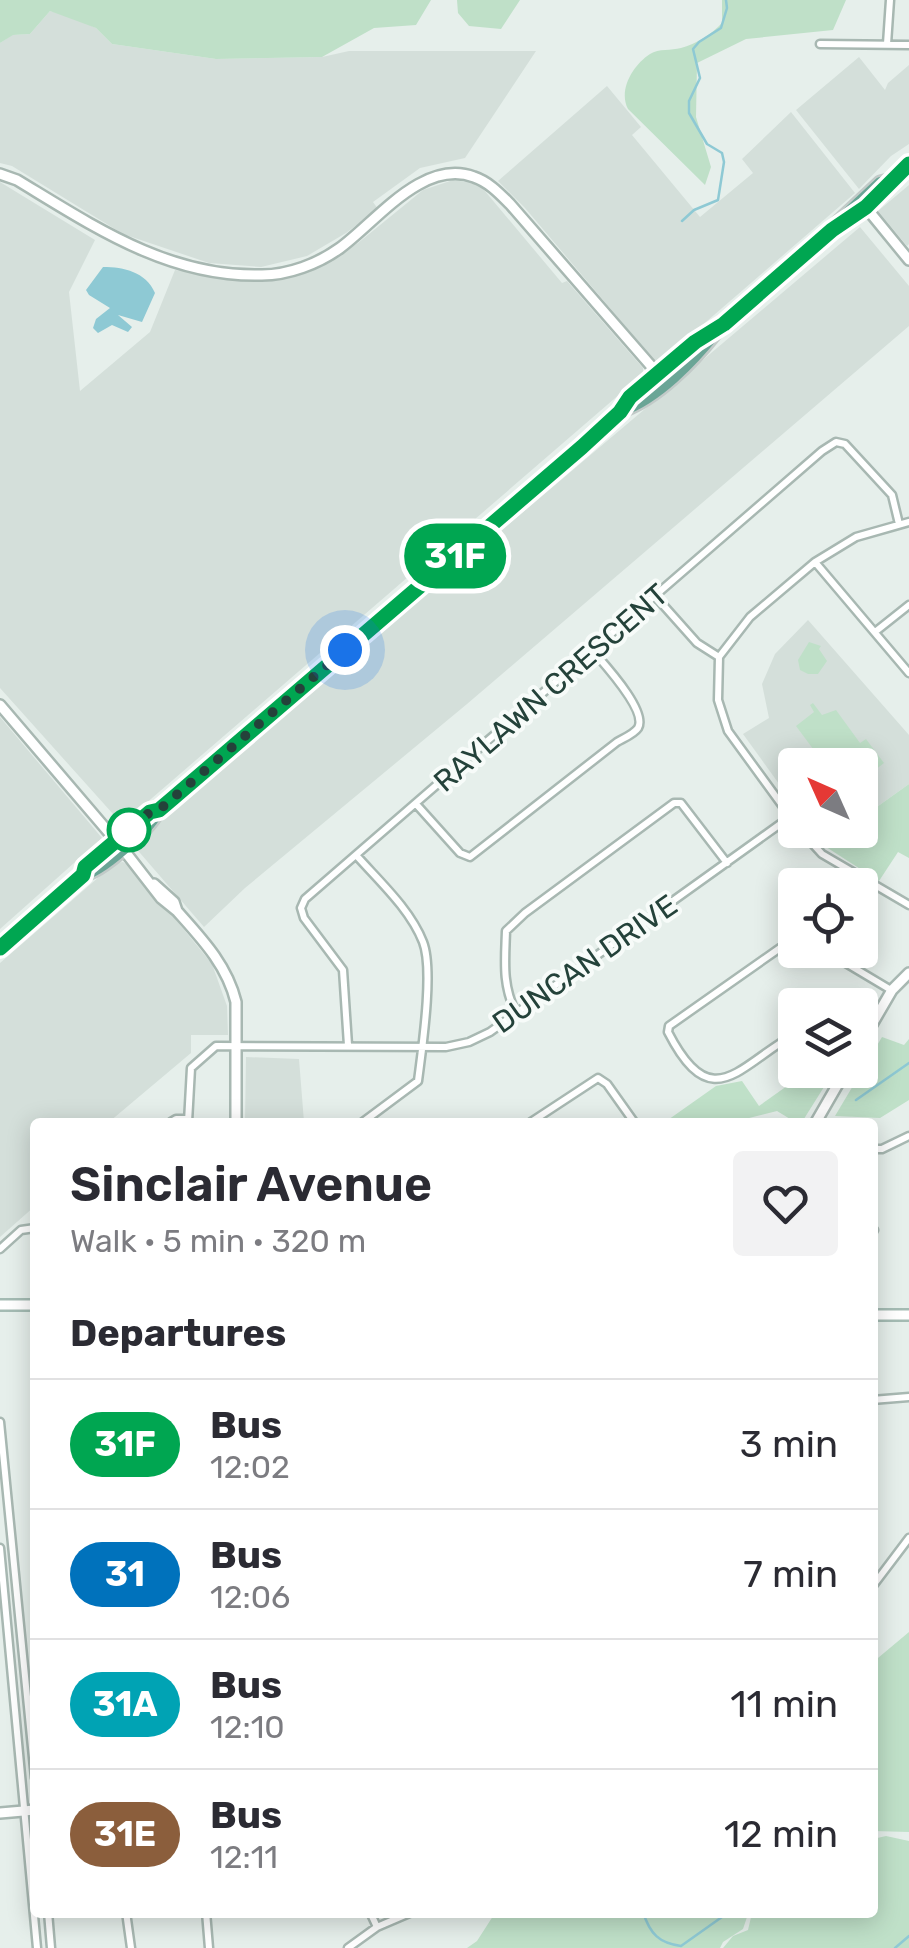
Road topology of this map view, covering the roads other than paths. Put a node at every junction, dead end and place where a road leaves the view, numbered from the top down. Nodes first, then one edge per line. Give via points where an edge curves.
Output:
1 (890, 0) edge
2 (820, 44) dead end
3 (887, 44) junction
4 (909, 45) edge
5 (909, 164) edge
6 (0, 174) edge
7 (862, 203) junction
8 (909, 260) edge
9 (662, 378) junction
10 (909, 522) edge
11 (899, 524) junction
12 (815, 562) junction
13 (656, 598) junction
14 (909, 605) edge
15 (874, 632) junction
16 (593, 651) junction
17 (719, 657) junction
18 (909, 673) edge
19 (0, 705) edge
20 (778, 799) edge
21 (416, 804) junction
22 (778, 830) edge
23 (120, 844) junction
24 (816, 848) edge
25 (356, 855) junction
26 (727, 864) junction
27 (909, 905) edge
28 (0, 948) edge
29 (778, 949) edge
30 (855, 968) edge
31 (909, 973) edge
32 (892, 990) junction
33 (516, 1013) junction
34 (878, 1014) edge
35 (348, 1045) junction
36 (237, 1046) junction
37 (423, 1046) junction
38 (778, 1046) edge
39 (836, 1088) edge
40 (188, 1118) edge
41 (236, 1118) edge
42 (368, 1118) edge
43 (537, 1118) edge
44 (631, 1118) edge
45 (818, 1118) edge
46 (909, 1136) edge
47 (878, 1149) edge
48 (30, 1229) edge
49 (0, 1249) edge
50 (0, 1305) edge
51 (30, 1306) edge
52 (878, 1314) edge
53 (909, 1315) edge
54 (909, 1397) edge
55 (878, 1400) edge
56 (0, 1422) edge
57 (3, 1484) edge
58 (909, 1538) edge
59 (0, 1548) edge
60 (878, 1579) edge
61 (19, 1624) junction
62 (4, 1625) edge
63 (28, 1710) junction
64 (15, 1712) junction
65 (30, 1729) edge
66 (30, 1811) edge
67 (0, 1813) edge
68 (35, 1918) edge
69 (48, 1918) edge
70 (127, 1918) edge
71 (206, 1918) edge
72 (373, 1918) edge
73 (398, 1918) edge
74 (377, 1927) junction
75 (50, 1936) junction
76 (36, 1938) junction
77 (37, 1948) edge
78 (51, 1948) edge
79 (130, 1948) edge
80 (209, 1948) edge
81 (348, 1948) edge

1 - 3 street
2 - 3 street
3 - 4 street
5 - 7 main road
6 - 9 street via 148,254 260,276 288,272 338,250 425,181 472,176 510,204
7 - 8 street
7 - 9 main road via 695,342
9 - 23 main road via 630,397 159,810 156,820
10 - 11 street
11 - 12 street
11 - 13 street, RAYLAWN CRESCENT via 892,495 836,442
12 - 15 street
12 - 17 street via 750,617
13 - 16 street, RAYLAWN CRESCENT
13 - 17 street
14 - 15 street
15 - 18 street
16 - 21 street, RAYLAWN CRESCENT
16 - 21 street via 622,684 639,716 636,731 470,858
17 - 20 street via 718,700 728,731
19 - 23 street
21 - 25 street, RAYLAWN CRESCENT
22 - 26 street, DUNCAN DRIVE
23 - 28 main road
23 - 36 street via 216,956 232,984
24 - 27 street
25 - 35 street, RAYLAWN CRESCENT via 300,908 343,970
25 - 37 street via 412,920 424,945
26 - 33 street, DUNCAN DRIVE
26 - 33 street via 682,804 674,803 506,931 504,978
29 - 38 street via 668,1032 707,1079 736,1075
30 - 32 street
31 - 32 street
32 - 34 street
33 - 37 street, DUNCAN DRIVE via 470,1042
35 - 36 street, DUNCAN DRIVE
35 - 37 street, DUNCAN DRIVE
36 - 40 street via 216,1046 191,1068
36 - 41 street
37 - 42 street via 418,1081
39 - 45 street
43 - 44 street via 598,1078
46 - 47 street
48 - 49 street
50 - 51 street
52 - 53 street
54 - 55 street
56 - 57 street
57 - 61 street
58 - 60 street
59 - 62 street
61 - 62 street
61 - 63 street
62 - 64 street
63 - 64 street
63 - 65 street
64 - 66 street
66 - 67 street
68 - 76 street
69 - 75 street
70 - 79 street
71 - 80 street
72 - 74 street
73 - 74 street
74 - 81 street
75 - 76 street
75 - 78 street
76 - 77 street

